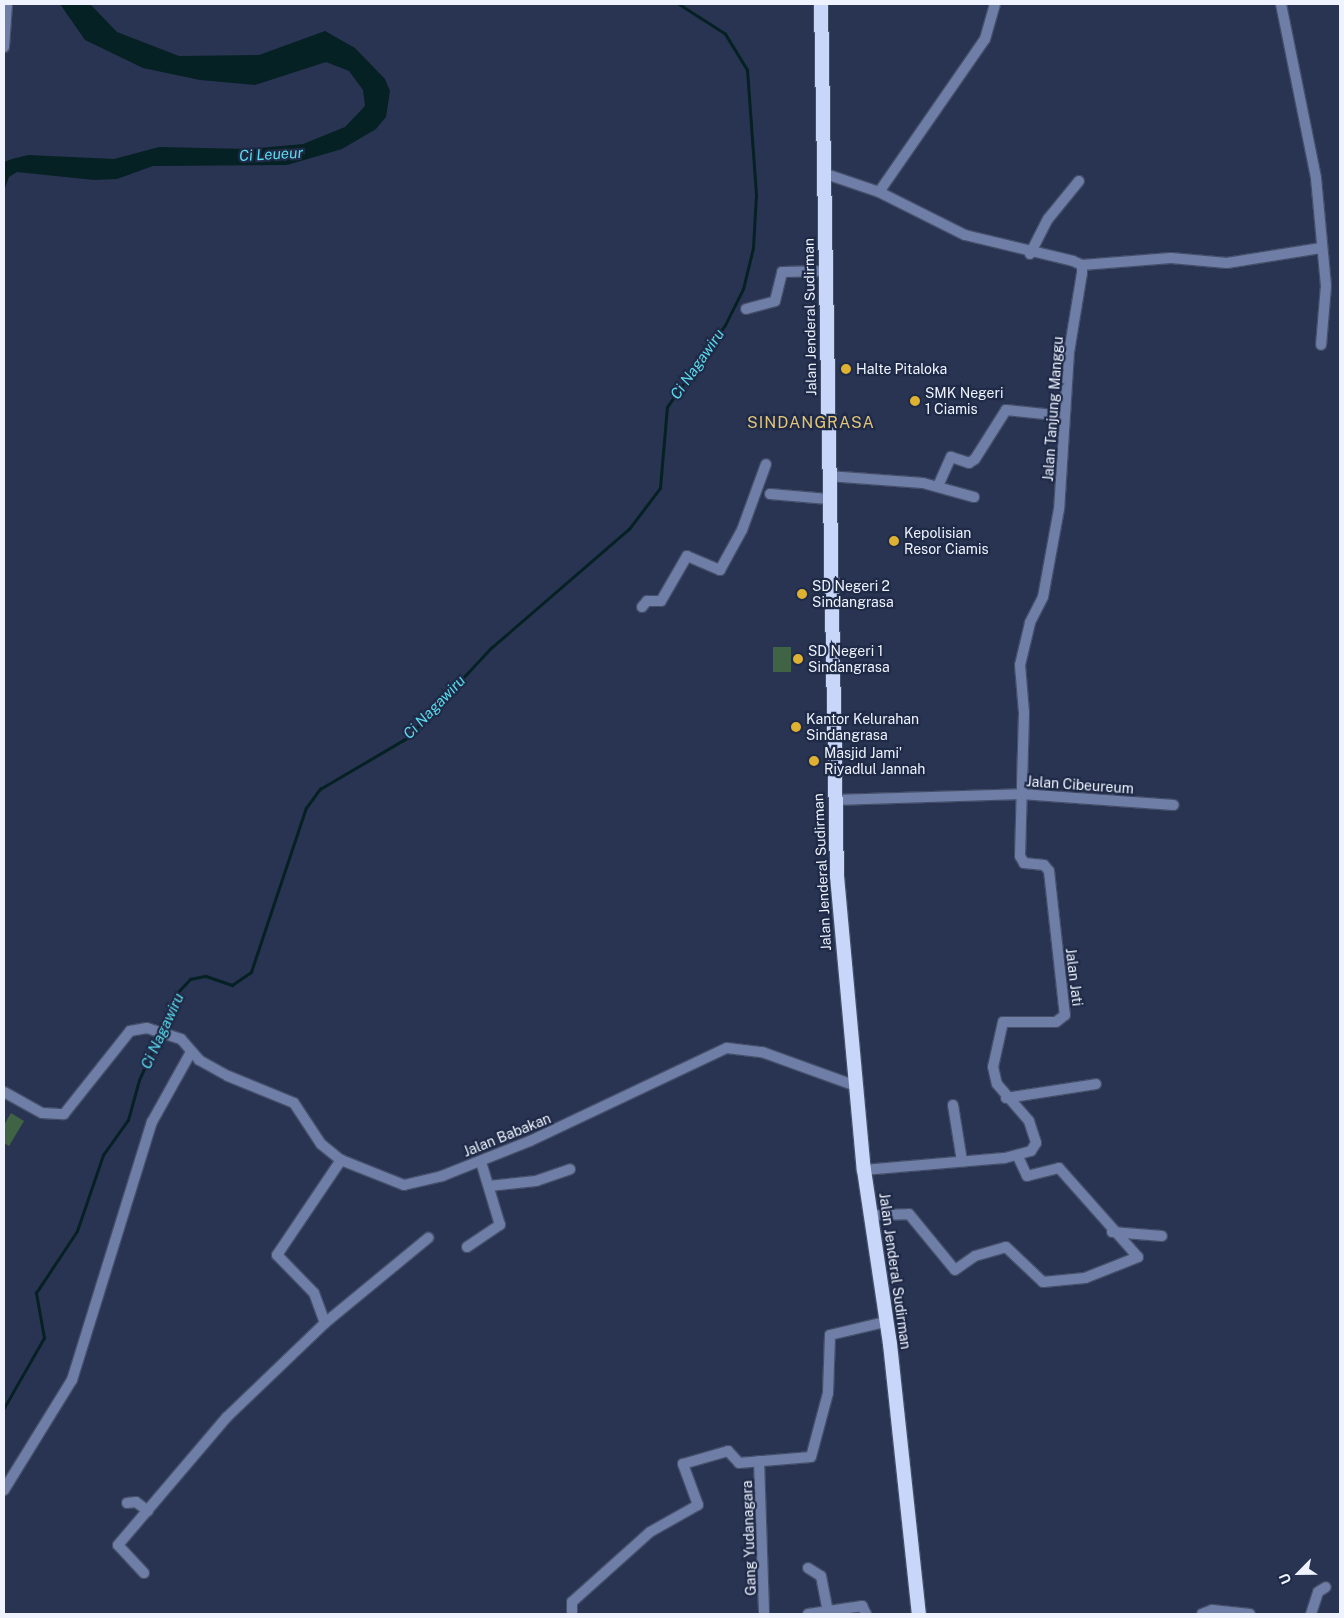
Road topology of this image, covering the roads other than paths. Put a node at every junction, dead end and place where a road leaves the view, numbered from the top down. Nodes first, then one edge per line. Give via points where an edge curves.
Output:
1 (7, 4) edge
2 (821, 4) edge
3 (995, 4) edge
4 (1281, 4) edge
5 (4, 47) edge
6 (826, 174) junction
7 (1079, 181) dead end
8 (879, 192) junction
9 (1321, 248) junction
10 (1030, 254) junction
11 (1082, 265) junction
12 (826, 271) junction
13 (746, 309) dead end
14 (1321, 345) dead end
15 (1064, 416) junction
16 (766, 464) dead end
17 (828, 476) junction
18 (938, 486) junction
19 (770, 494) dead end
20 (974, 497) dead end
21 (828, 499) junction
22 (642, 607) dead end
23 (1021, 794) junction
24 (834, 800) junction
25 (1174, 805) dead end
26 (190, 1052) junction
27 (1096, 1084) dead end
28 (856, 1086) junction
29 (4, 1092) edge
30 (1006, 1098) junction
31 (953, 1105) dead end
32 (1017, 1155) junction
33 (341, 1160) junction
34 (962, 1161) junction
35 (481, 1162) junction
36 (570, 1169) dead end
37 (864, 1170) junction
38 (489, 1186) junction
39 (870, 1215) junction
40 (1112, 1232) junction
41 (1162, 1236) dead end
42 (428, 1238) dead end
43 (467, 1247) dead end
44 (885, 1322) junction
45 (325, 1323) junction
46 (759, 1460) junction
47 (4, 1490) edge
48 (127, 1503) dead end
49 (148, 1511) junction
50 (808, 1568) dead end
51 (144, 1573) dead end
52 (1326, 1587) dead end
53 (828, 1610) junction
54 (572, 1614) edge
55 (764, 1614) edge
56 (808, 1614) edge
57 (866, 1614) edge
58 (920, 1614) edge
59 (1202, 1614) edge
60 (1250, 1614) edge
61 (1311, 1614) edge

1 - 5 street
2 - 6 highway, Jalan Jenderal Sudirman
3 - 8 street via 985,39
4 - 9 street via 1306,111
6 - 8 street
6 - 12 highway, Jalan Jenderal Sudirman
7 - 10 street via 1048,219
8 - 10 street via 965,236
9 - 11 street via 1227,263 1171,258
9 - 14 street via 1326,286
10 - 11 street
11 - 15 street, Jalan Tanjung Manggu
12 - 13 street via 782,272 775,301
12 - 17 highway, Jalan Jenderal Sudirman
15 - 18 street via 1006,410 975,459 969,463 951,457
15 - 23 street, Jalan Tanjung Manggu via 1059,509 1042,597 1030,623 1020,665
16 - 22 street via 742,530 720,570 688,552 661,602 647,601
17 - 18 street
17 - 21 highway, Jalan Jenderal Sudirman
18 - 20 street
19 - 21 street
21 - 24 highway, Jalan Jenderal Sudirman
23 - 24 street, Jalan Cibeureum
23 - 25 street, Jalan Cibeureum
23 - 30 street, Jalan Jati via 1020,856 1024,863 1044,865 1049,871 1065,1015 1056,1022 1001,1024 994,1067 997,1084
24 - 28 highway, Jalan Jenderal Sudirman
26 - 29 street, Jalan Babakan via 185,1042 167,1034 152,1029 130,1031 64,1114 42,1113
26 - 33 street, Jalan Babakan via 228,1076 294,1103 321,1144
26 - 47 street via 152,1122 72,1380
27 - 30 street
28 - 35 street, Jalan Babakan via 762,1052 727,1048 642,1085 604,1109
28 - 37 highway, Jalan Jenderal Sudirman
30 - 32 street, Jalan Jati via 1026,1117 1035,1136 1034,1148
31 - 34 street
32 - 34 street
32 - 40 street via 1027,1176 1059,1168
33 - 35 street, Jalan Babakan via 404,1185
33 - 45 street via 277,1255 314,1293
34 - 37 street
35 - 38 street
36 - 38 street via 536,1181
37 - 39 highway, Jalan Jenderal Sudirman
38 - 43 street via 500,1225
39 - 40 street via 909,1214 955,1270 975,1256 1006,1247 1043,1282 1085,1278 1138,1258
39 - 44 highway, Jalan Jenderal Sudirman
40 - 41 street
42 - 45 street
44 - 46 street via 830,1335 828,1393 811,1457
44 - 58 highway, Jalan Jenderal Sudirman
45 - 49 street via 228,1417
46 - 54 street via 739,1463 730,1451 683,1464 698,1505 654,1528 607,1575 572,1602
46 - 55 street, Gang Yudanagara
48 - 49 street via 136,1502
49 - 51 street via 118,1546
50 - 53 street via 821,1576
52 - 61 street via 1318,1592
53 - 56 street
53 - 57 street via 862,1606
59 - 60 street via 1212,1610

